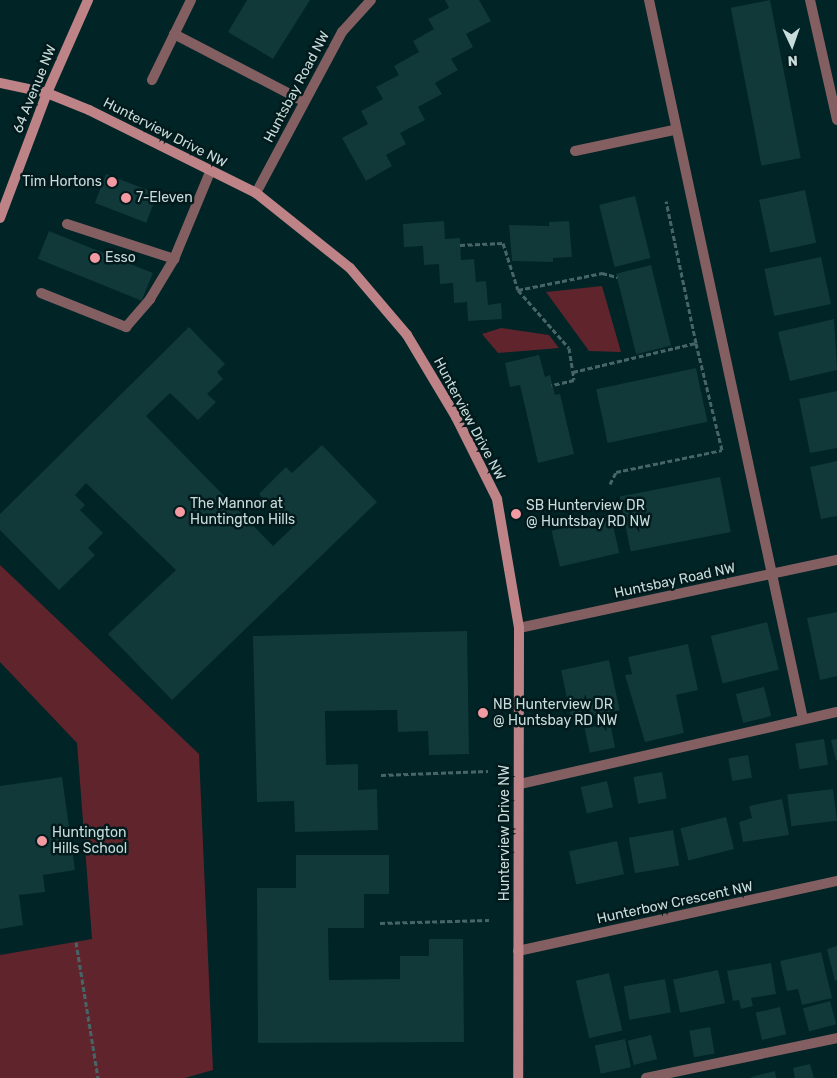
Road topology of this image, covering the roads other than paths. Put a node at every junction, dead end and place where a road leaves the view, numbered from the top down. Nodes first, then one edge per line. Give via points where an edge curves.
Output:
1 (88, 0) edge
2 (191, 0) edge
3 (371, 0) edge
4 (648, 0) edge
5 (810, 0) edge
6 (174, 34) junction
7 (152, 80) dead end
8 (0, 83) edge
9 (46, 93) junction
10 (303, 100) junction
11 (836, 109) edge
12 (837, 120) edge
13 (674, 130) junction
14 (576, 151) dead end
15 (210, 172) junction
16 (256, 193) junction
17 (0, 218) edge
18 (67, 224) dead end
19 (174, 259) junction
20 (40, 293) dead end
21 (837, 560) edge
22 (773, 575) junction
23 (519, 628) junction
24 (837, 712) edge
25 (803, 719) junction
26 (520, 784) junction
27 (837, 881) edge
28 (518, 951) junction
29 (837, 1038) edge
30 (518, 1078) edge
31 (646, 1078) edge

1 - 9 street, 64 Avenue NW
2 - 6 street
3 - 10 street, Huntsbay Road NW via 342,32
4 - 13 street
5 - 11 street
6 - 7 street
6 - 10 street
8 - 9 street, Hunterview Drive NW
9 - 15 street, Hunterview Drive NW
9 - 17 street, 64 Avenue NW
10 - 16 street, Huntsbay Road NW
11 - 12 street
13 - 14 street
13 - 22 street
15 - 16 street, Hunterview Drive NW
15 - 19 street
16 - 23 street, Hunterview Drive NW via 350,268 412,343 456,417 497,499
18 - 19 street
19 - 20 street via 150,299 126,327
21 - 22 street, Huntsbay Road NW
22 - 23 street, Huntsbay Road NW
22 - 25 street
23 - 26 street, Hunterview Drive NW
24 - 25 street
25 - 26 street
26 - 28 street, Hunterview Drive NW
27 - 28 street, Hunterbow Crescent NW
28 - 30 street, Hunterview Drive NW
29 - 31 street

